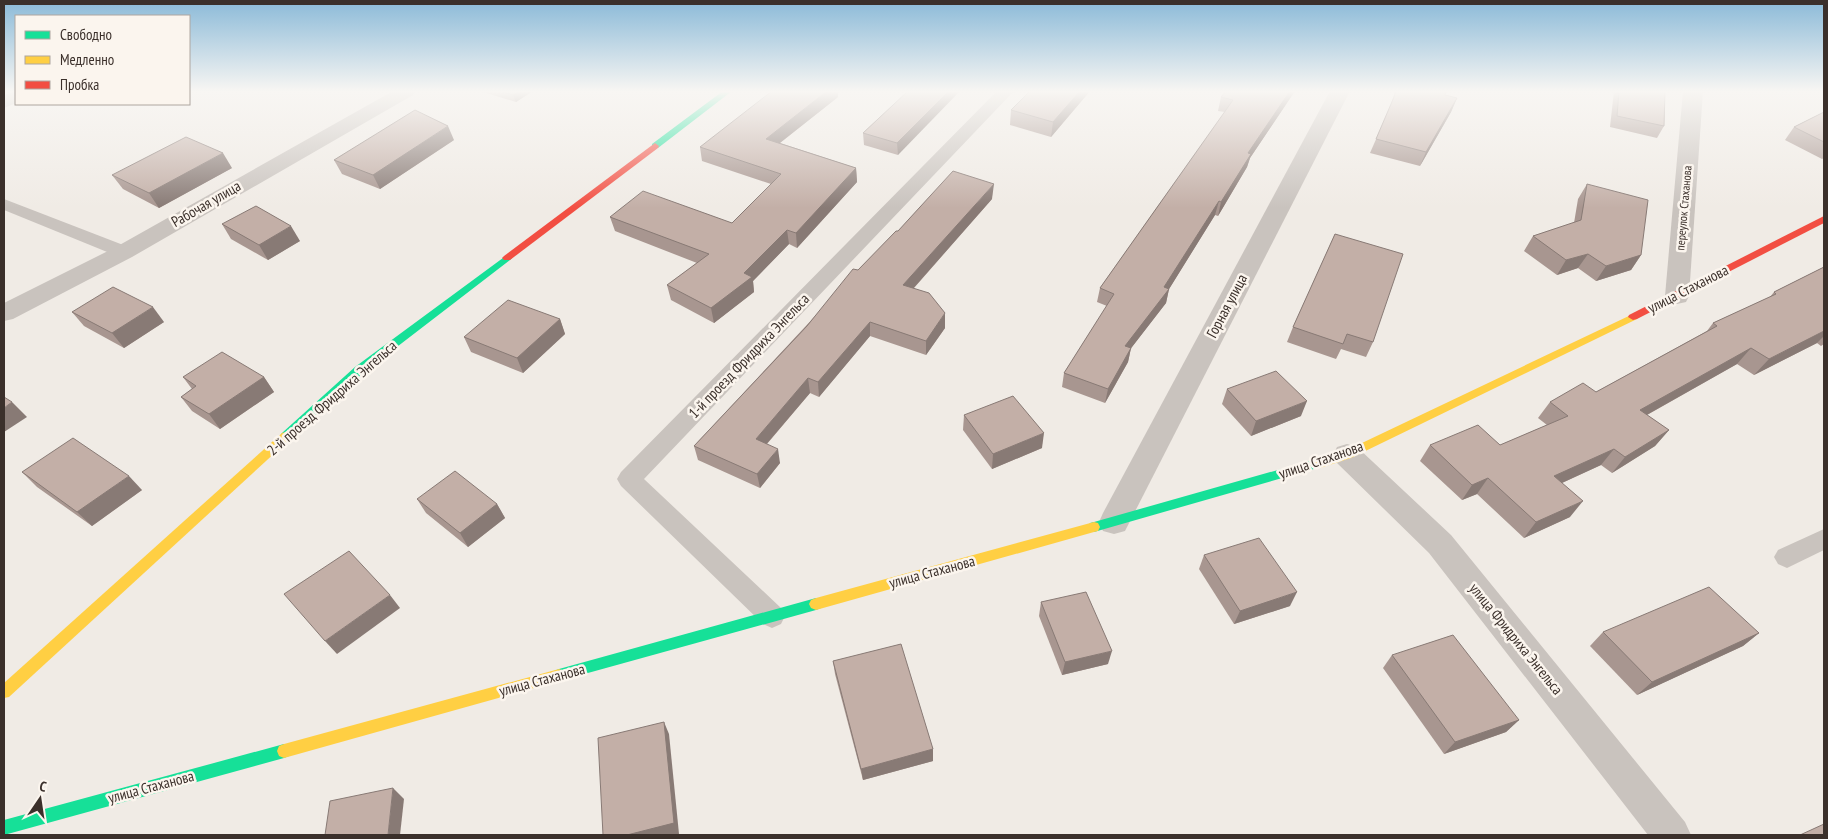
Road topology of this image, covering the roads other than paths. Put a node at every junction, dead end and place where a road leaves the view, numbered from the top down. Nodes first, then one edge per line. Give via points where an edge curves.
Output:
1 (337, 130) edge
2 (676, 130) edge
3 (968, 130) edge
4 (1319, 130) edge
5 (1690, 130) edge
6 (4, 204) edge
7 (1824, 219) edge
8 (124, 252) junction
9 (1677, 296) junction
10 (4, 313) edge
11 (1347, 454) junction
12 (1114, 522) junction
13 (1824, 538) edge
14 (1787, 557) dead end
15 (772, 616) junction
16 (4, 692) edge
17 (4, 828) edge
18 (1672, 835) edge

1 - 8 street, Рабочая улица
2 - 16 street, 2-й проезд Фридриха Энгельса via 359,370
3 - 15 lane, 1-й проезд Фридриха Энгельса via 629,479
4 - 12 street, Горная улица
5 - 9 street, переулок Стаханова
6 - 8 lane
7 - 9 street, улица Стаханова
8 - 10 street, Рабочая улица
9 - 11 street, улица Стаханова
11 - 12 street, улица Стаханова
11 - 18 street, улица Фридриха Энгельса via 1440,544
12 - 15 street, улица Стаханова
13 - 14 lane
15 - 17 street, улица Стаханова

